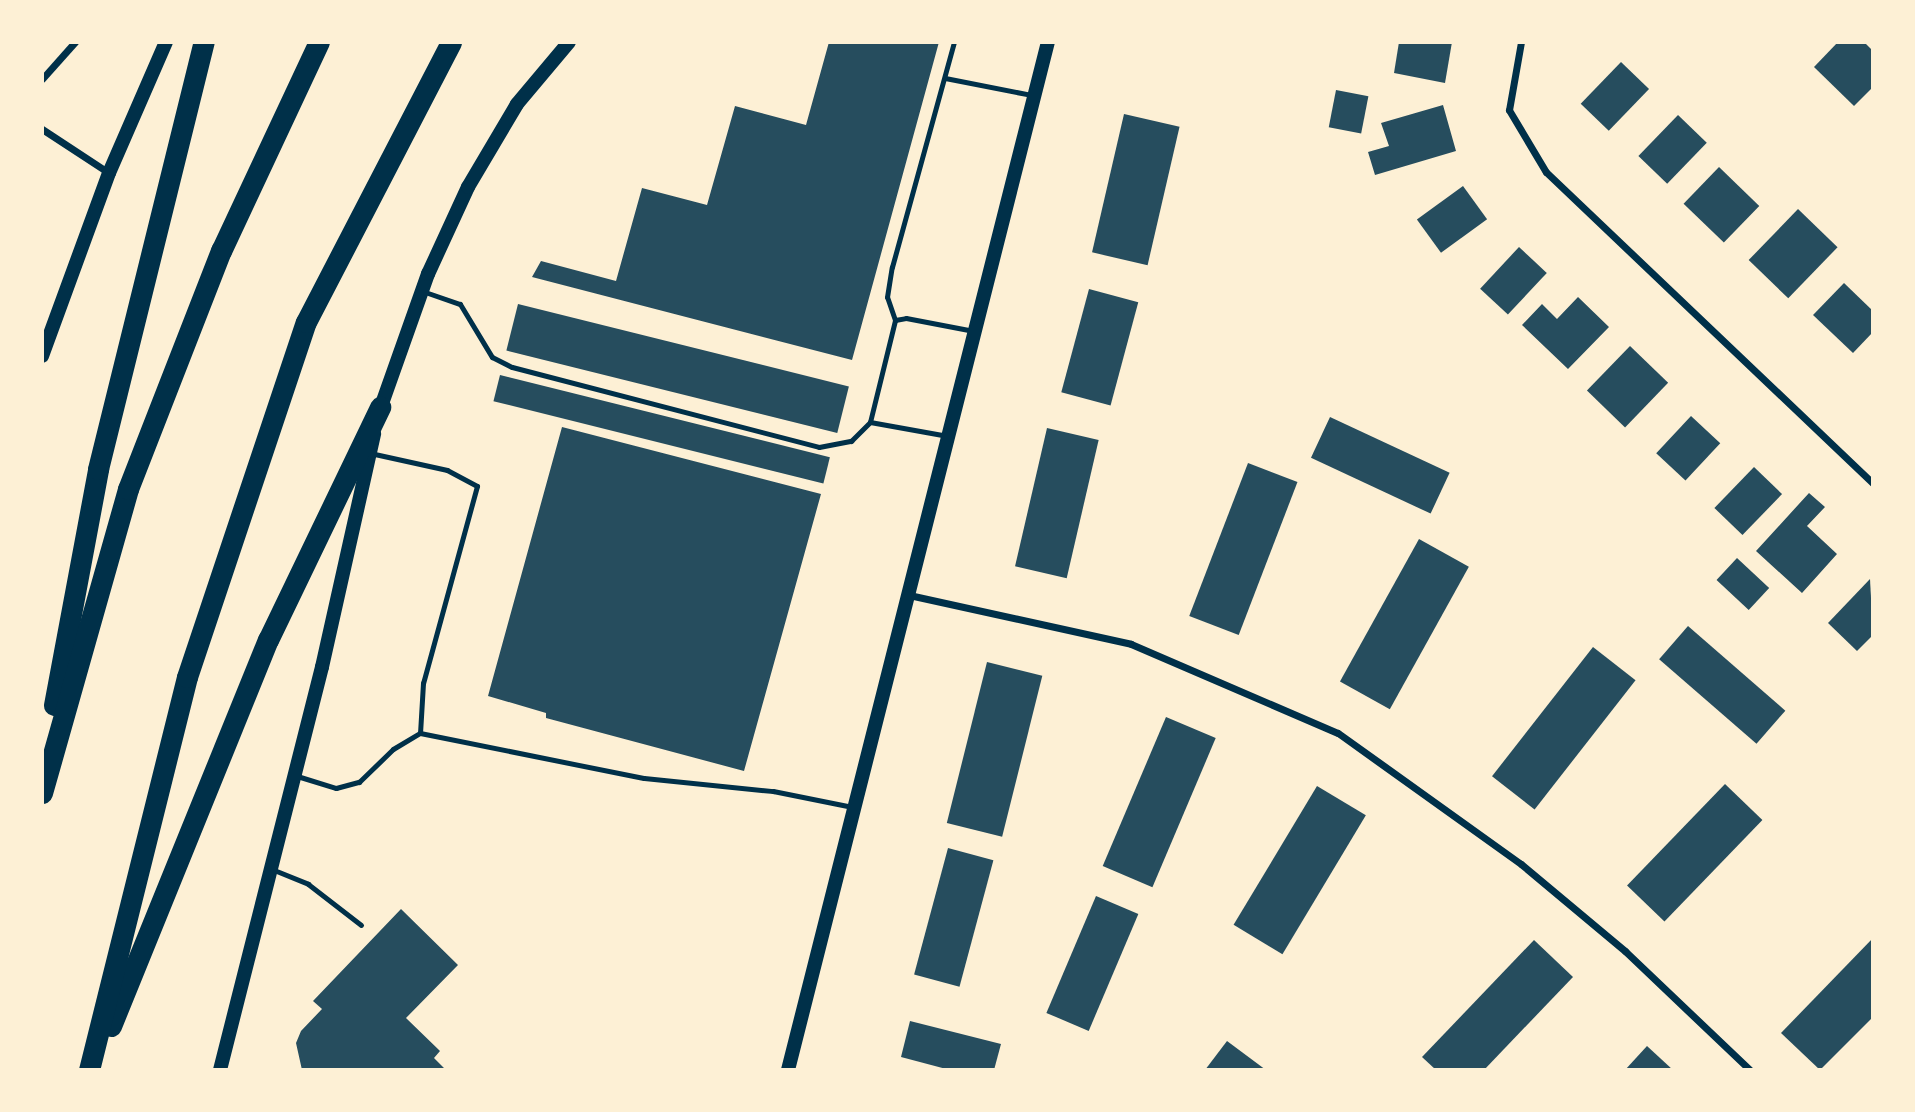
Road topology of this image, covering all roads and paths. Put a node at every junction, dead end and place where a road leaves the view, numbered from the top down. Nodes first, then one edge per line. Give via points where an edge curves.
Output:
1 (75, 42) edge
2 (166, 42) edge
3 (204, 42) edge
4 (318, 42) edge
5 (451, 42) edge
6 (569, 42) edge
7 (954, 42) edge
8 (1048, 42) edge
9 (1521, 42) edge
10 (945, 78) junction
11 (42, 79) edge
12 (1035, 96) junction
13 (42, 129) edge
14 (109, 173) junction
15 (422, 290) junction
16 (895, 320) junction
17 (975, 331) junction
18 (42, 356) edge
19 (380, 407) joint
20 (870, 422) junction
21 (949, 436) junction
22 (364, 452) junction
23 (1873, 483) edge
24 (909, 595) junction
25 (420, 733) junction
26 (42, 773) edge
27 (294, 775) junction
28 (42, 793) edge
29 (855, 808) junction
30 (271, 869) junction
31 (361, 925) dead end
32 (91, 1070) edge
33 (220, 1070) edge
34 (789, 1070) edge
35 (1750, 1070) edge

1 - 11 street
2 - 14 main road
3 - 26 highway via 98,470
4 - 28 highway via 221,251 128,489
5 - 32 highway via 301,335 187,677
6 - 15 main road via 517,104 475,175
7 - 10 lane
8 - 12 main road
9 - 23 street via 1509,110 1546,172
10 - 12 lane
10 - 16 lane via 892,267 887,297
12 - 17 main road
13 - 14 street
14 - 18 main road
15 - 19 main road
15 - 20 lane via 460,304 492,357 512,367 819,447 851,441
16 - 17 lane
16 - 20 lane
17 - 21 main road
19 - 22 highway
20 - 21 lane
21 - 24 main road
22 - 25 lane via 447,470 477,486 423,683
22 - 27 main road
22 - 32 highway via 268,640
24 - 29 main road
24 - 35 street via 1131,644 1338,733 1521,864 1625,951
25 - 27 lane via 393,749 359,782 336,788
25 - 29 lane via 645,778 773,792
27 - 30 main road
29 - 34 main road
30 - 31 lane via 308,884
30 - 33 main road

